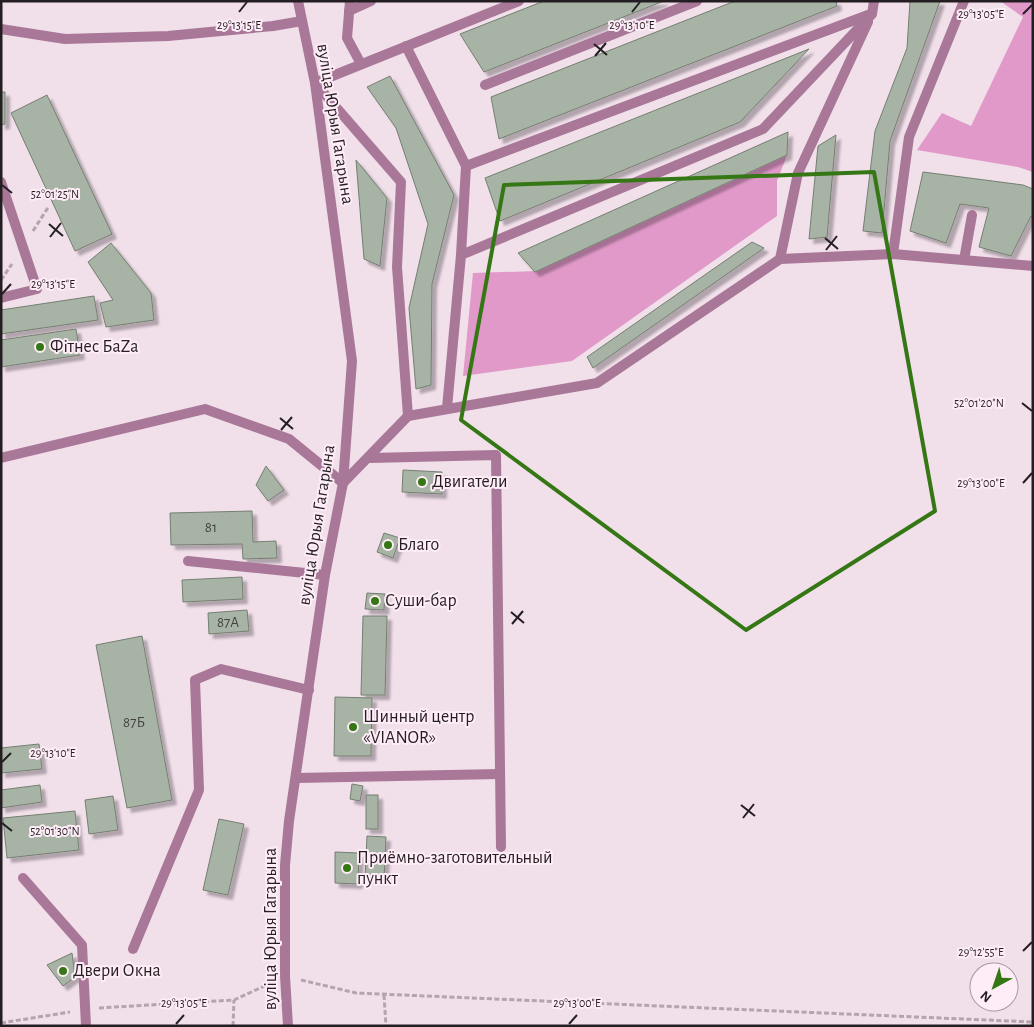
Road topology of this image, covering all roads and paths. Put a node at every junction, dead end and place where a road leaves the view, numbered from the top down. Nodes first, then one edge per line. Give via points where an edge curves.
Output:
1 (298, 1) edge
2 (371, 1) edge
3 (519, 1) edge
4 (698, 1) edge
5 (874, 1) edge
6 (964, 1) edge
7 (349, 6) edge
8 (872, 14) junction
9 (302, 21) junction
10 (1, 29) edge
11 (406, 46) junction
12 (361, 64) junction
13 (315, 83) junction
14 (485, 85) dead end
15 (466, 166) junction
16 (1, 182) edge
17 (972, 215) dead end
18 (893, 254) junction
19 (461, 255) junction
20 (780, 260) junction
21 (964, 260) junction
22 (1033, 266) edge
23 (1, 298) edge
24 (447, 408) junction
25 (408, 416) junction
26 (1, 458) edge
27 (370, 458) junction
28 (343, 483) junction
29 (188, 561) dead end
30 (325, 575) junction
31 (310, 690) junction
32 (500, 774) junction
33 (296, 778) junction
34 (501, 847) dead end
35 (23, 878) dead end
36 (133, 949) dead end
37 (285, 976) junction
38 (384, 995) junction
39 (234, 1000) junction
40 (84, 1009) junction
41 (1033, 1022) edge
42 (1, 1023) edge
43 (86, 1026) edge
44 (233, 1026) edge
45 (288, 1026) edge
46 (386, 1026) edge

1 - 9 street, вуліца Юрыя Гагарына
2 - 7 street
3 - 11 street
4 - 14 street
5 - 8 street
6 - 18 street via 909,137
7 - 12 street via 347,38
8 - 15 street
8 - 19 street via 763,130
8 - 20 street via 798,173
9 - 10 street via 168,36 65,39
9 - 13 street, вуліца Юрыя Гагарына
11 - 12 street
11 - 15 street
12 - 13 street
13 - 25 street via 401,182 397,267
13 - 28 street, вуліца Юрыя Гагарына via 352,361
15 - 19 street
16 - 23 street via 37,289
17 - 21 street
18 - 20 street
18 - 21 street
19 - 24 street
20 - 24 street via 597,383
21 - 22 street
24 - 25 street
25 - 27 street
26 - 28 street via 205,409 289,439
27 - 28 street
27 - 32 street via 496,455
28 - 30 street, вуліца Юрыя Гагарына
29 - 30 street
30 - 31 street, вуліца Юрыя Гагарына
31 - 33 street, вуліца Юрыя Гагарына
31 - 36 street via 221,669 195,680 199,790
32 - 33 street
32 - 34 street
33 - 37 street, вуліца Юрыя Гагарына via 285,864
35 - 40 street via 82,945
37 - 38 path via 356,993
37 - 39 path
37 - 45 street, вуліца Юрыя Гагарына
38 - 41 path
38 - 46 path
39 - 40 path
39 - 44 path
40 - 42 path
40 - 43 street

